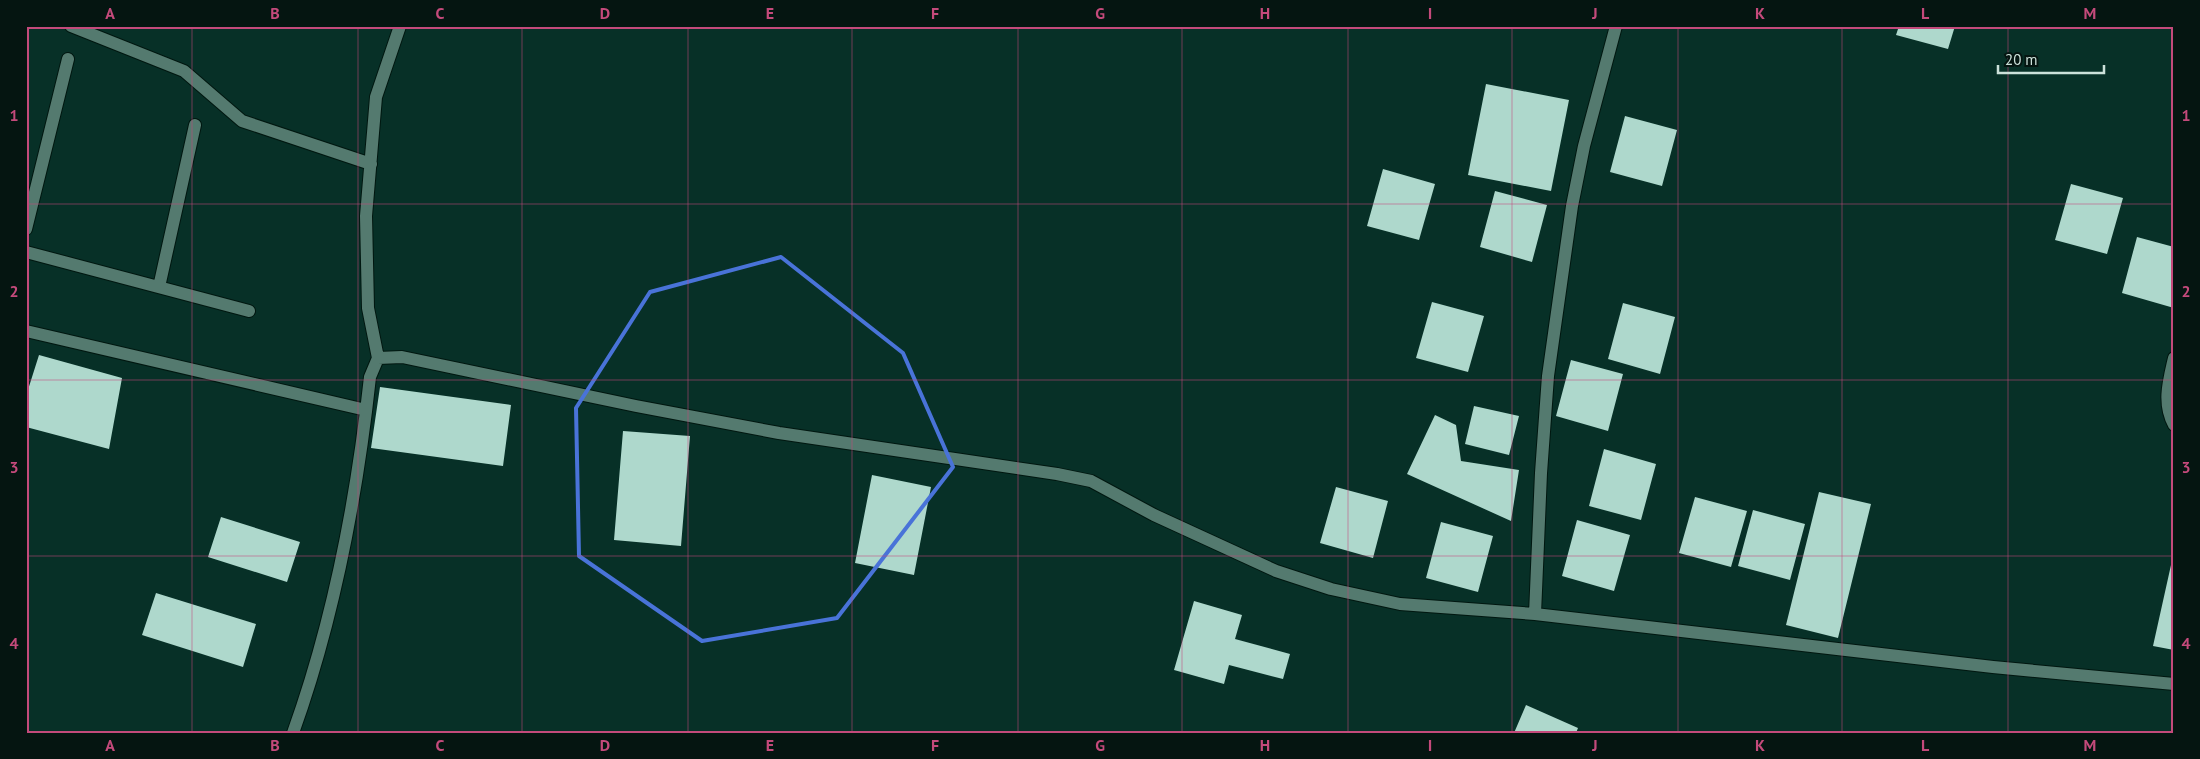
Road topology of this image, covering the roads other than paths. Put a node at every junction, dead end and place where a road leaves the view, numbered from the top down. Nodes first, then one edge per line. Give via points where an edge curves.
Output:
1 (71, 26) edge
2 (400, 26) edge
3 (1616, 26) edge
4 (68, 60) dead end
5 (195, 125) dead end
6 (371, 164) junction
7 (26, 229) edge
8 (26, 252) edge
9 (159, 287) junction
10 (249, 311) dead end
11 (26, 331) edge
12 (378, 358) junction
13 (2174, 358) edge
14 (366, 410) junction
15 (2174, 425) edge
16 (1535, 614) junction
17 (2174, 684) edge
18 (293, 733) edge

1 - 6 street via 184,71 242,121
2 - 6 street via 376,97
3 - 16 street via 1584,146 1572,206 1548,376
4 - 7 street
5 - 9 street
6 - 12 street via 366,216 368,308
8 - 9 street
9 - 10 street
11 - 14 street
12 - 14 street via 370,377
12 - 16 street via 402,357 779,433 1090,481 1252,562 1330,589 1400,604
13 - 15 street via 2166,396 2168,415
14 - 18 street via 345,548 309,688
16 - 17 street via 1993,668

